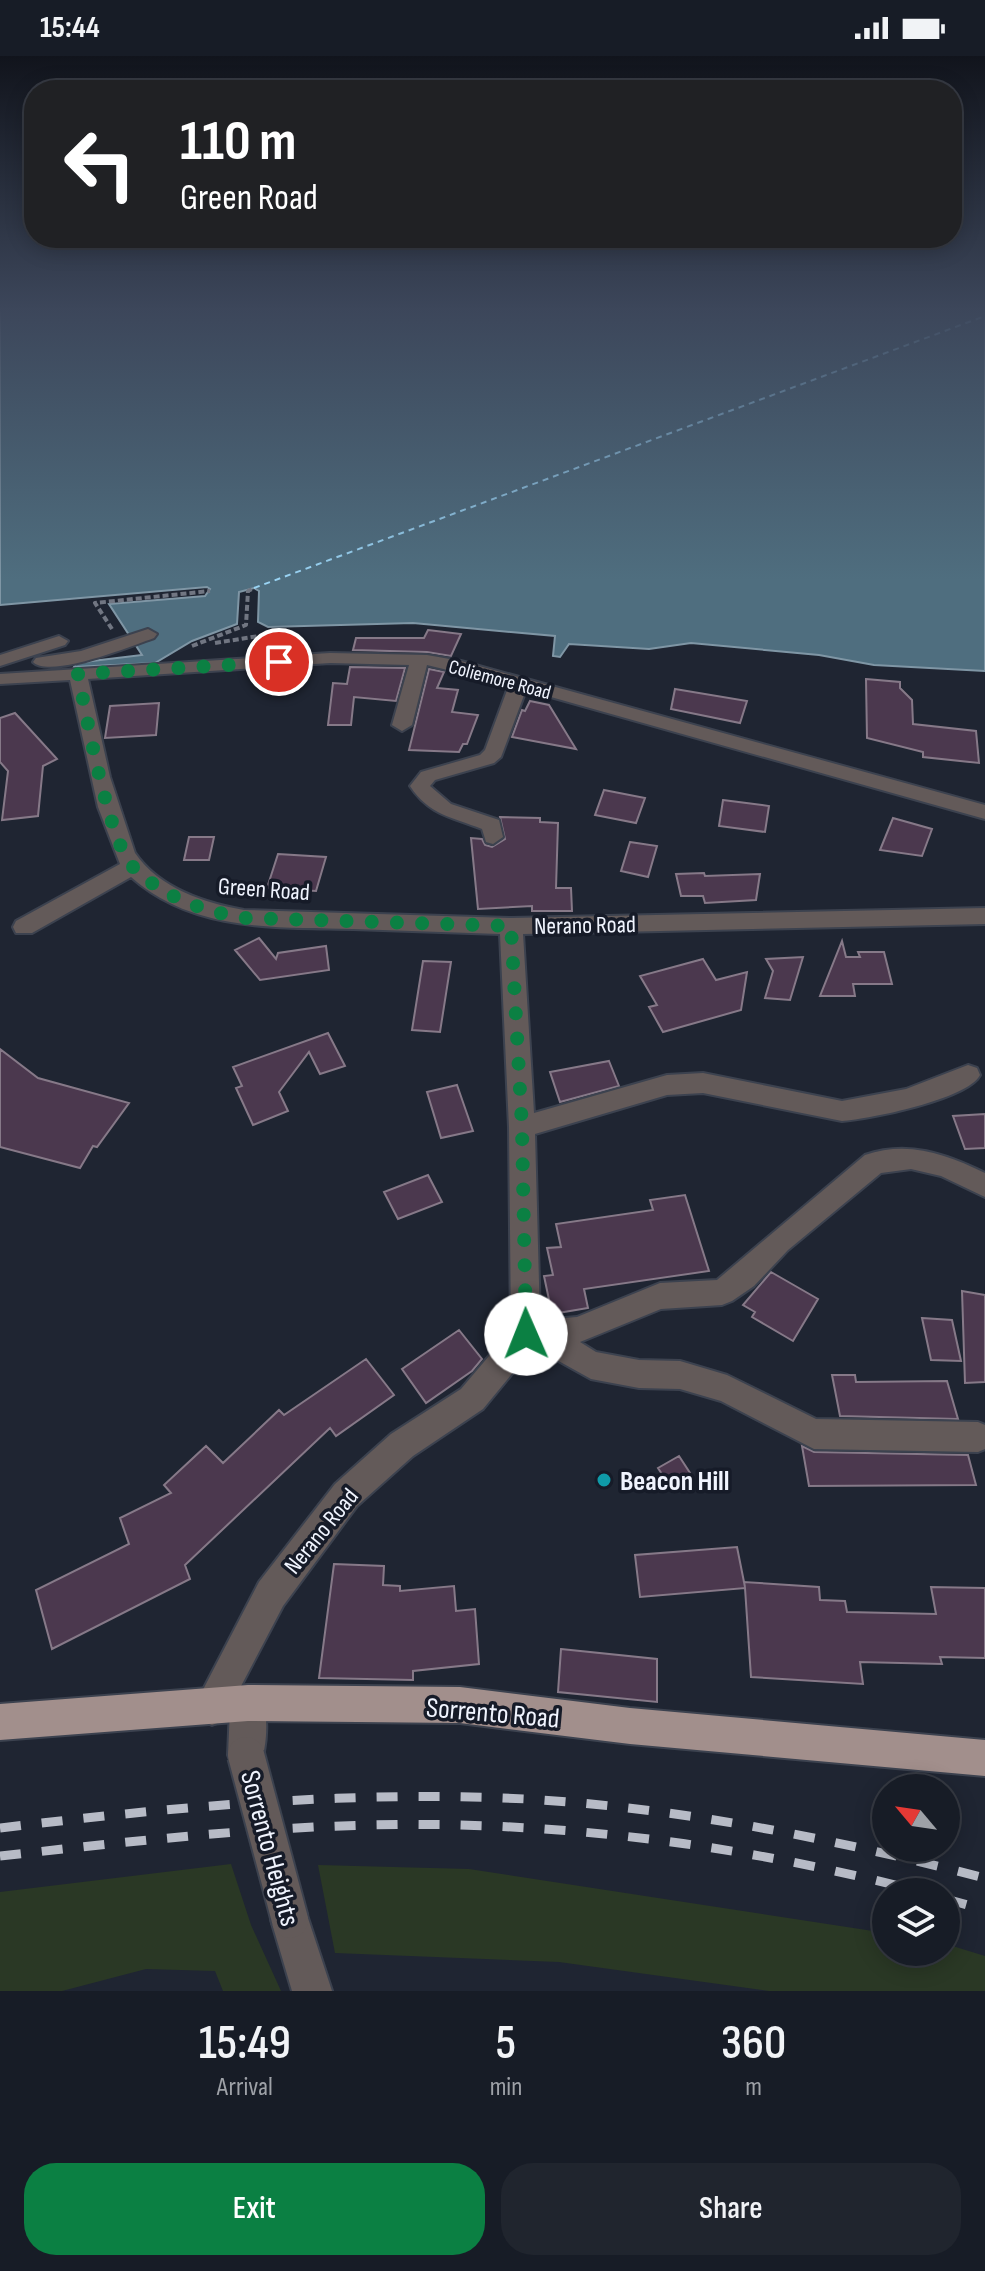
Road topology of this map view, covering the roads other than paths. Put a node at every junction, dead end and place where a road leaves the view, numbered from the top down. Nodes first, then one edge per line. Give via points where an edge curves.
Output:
1 (148, 634) dead end
2 (59, 641) dead end
3 (419, 660) junction
4 (5, 665) edge
5 (78, 674) junction
6 (0, 679) edge
7 (519, 682) junction
8 (402, 725) dead end
9 (985, 812) edge
10 (493, 837) dead end
11 (132, 867) junction
12 (985, 916) edge
13 (511, 926) junction
14 (24, 927) dead end
15 (968, 1075) dead end
16 (522, 1127) junction
17 (985, 1186) edge
18 (536, 1333) junction
19 (978, 1437) dead end
20 (248, 1703) junction
21 (212, 1707) junction
22 (0, 1722) edge
23 (985, 1758) edge
24 (312, 1991) edge

1 - 4 street via 84,656
2 - 4 street
3 - 5 street, Coliemore Road via 330,658
3 - 7 street, Coliemore Road
3 - 8 street
5 - 6 street, Coliemore Road
5 - 11 street via 109,811
7 - 9 street, Coliemore Road
7 - 10 street via 494,753 428,776 420,786 426,797 454,814 492,825
11 - 13 street, Green Road via 204,911 244,918
11 - 14 street
12 - 13 street, Nerano Road
13 - 16 street, Nerano Road
15 - 16 street via 920,1097 842,1111 703,1083 667,1085
16 - 18 street, Nerano Road
17 - 18 street via 947,1167 911,1158 874,1163 722,1292 660,1296 578,1330
18 - 19 street via 591,1365 680,1375 727,1389 814,1434
18 - 21 street, Nerano Road via 472,1399 402,1445 346,1495 271,1594
20 - 21 main road, Sorrento Road
20 - 23 main road, Sorrento Road via 460,1705
20 - 24 street, Sorrento Heights, bridge via 246,1755
21 - 22 main road, Sorrento Road

